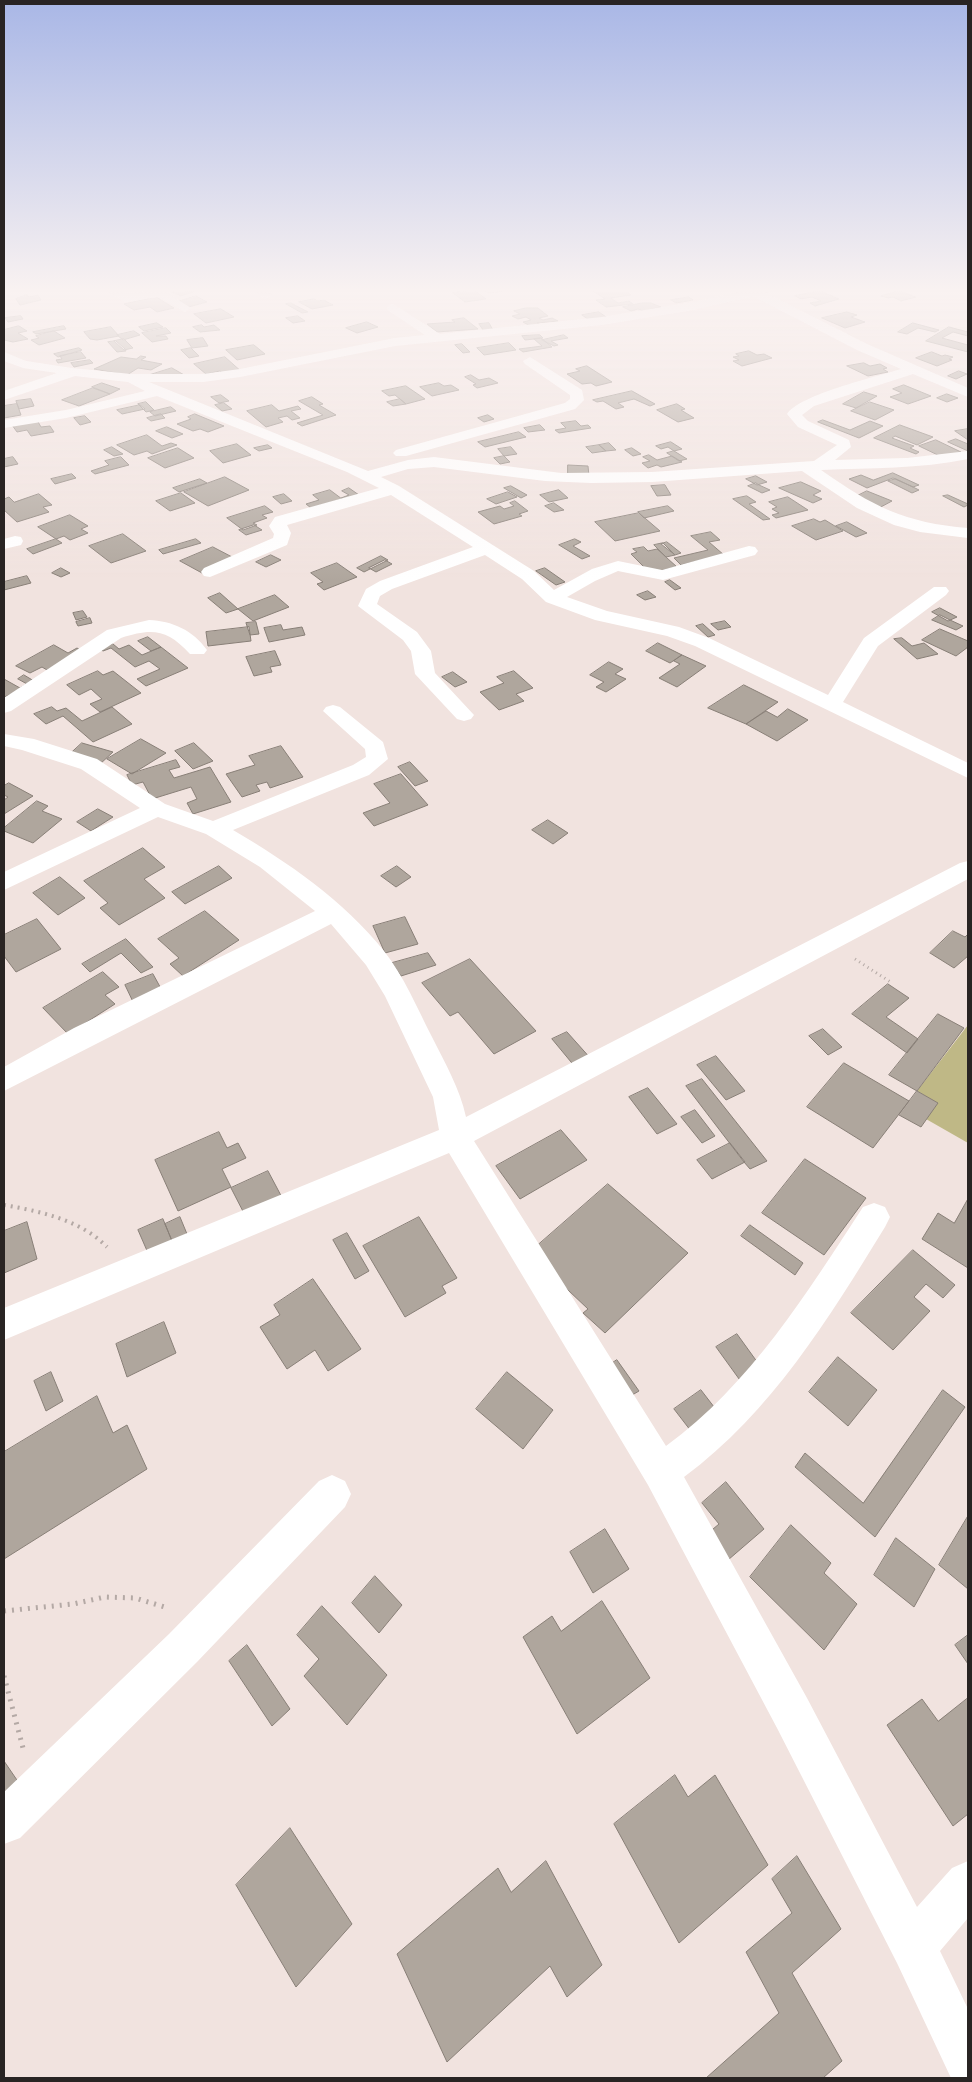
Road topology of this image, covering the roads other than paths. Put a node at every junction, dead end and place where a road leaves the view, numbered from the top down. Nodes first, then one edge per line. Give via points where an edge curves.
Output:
1 (17, 386) edge
2 (32, 386) edge
3 (147, 386) edge
4 (567, 386) edge
5 (861, 386) edge
6 (953, 386) edge
7 (158, 392) junction
8 (968, 393) edge
9 (4, 424) edge
10 (968, 455) edge
11 (811, 466) junction
12 (360, 472) junction
13 (393, 489) junction
14 (968, 533) edge
15 (485, 549) junction
16 (749, 551) dead end
17 (210, 572) dead end
18 (940, 591) dead end
19 (552, 598) junction
20 (197, 650) dead end
21 (832, 704) junction
22 (4, 708) edge
23 (333, 711) dead end
24 (464, 715) dead end
25 (4, 740) edge
26 (968, 771) edge
27 (157, 809) junction
28 (214, 829) junction
29 (968, 869) edge
30 (4, 882) edge
31 (334, 912) junction
32 (4, 1080) edge
33 (455, 1137) junction
34 (874, 1217) dead end
35 (4, 1324) edge
36 (661, 1472) junction
37 (332, 1494) dead end
38 (4, 1822) edge
39 (968, 1884) edge
40 (913, 1947) junction
41 (968, 2062) edge

1 - 2 street via 4,396
3 - 7 street
4 - 12 street via 577,393 577,400 570,406 391,455
5 - 11 street via 796,410 794,414 803,424 844,444
6 - 8 street
7 - 9 street via 66,414
7 - 12 street
10 - 11 street via 904,463
11 - 12 street via 694,475 569,478 432,462
11 - 14 street via 855,502 889,518 914,527
12 - 13 street
13 - 15 street
13 - 17 street via 281,521 277,526 283,533 281,541
15 - 19 street via 528,575
15 - 24 street via 386,585 372,593 367,606 410,636 421,651 425,674
16 - 19 street via 663,575 649,575 625,566 612,567
18 - 21 street via 871,642
19 - 21 street via 602,616 672,631 702,642
20 - 22 street via 176,631 157,625 130,628 114,634
21 - 26 street
23 - 28 street via 376,747 377,759 361,770
25 - 27 street via 89,764
27 - 28 street
27 - 30 street
28 - 31 street via 268,861
29 - 33 street
31 - 32 street via 84,1036
31 - 33 street via 375,958 397,993 447,1098
33 - 35 street
33 - 36 street
34 - 36 street via 815,1310 745,1397 706,1437
36 - 40 street via 792,1713
37 - 38 street via 209,1621
39 - 40 street
40 - 41 street

